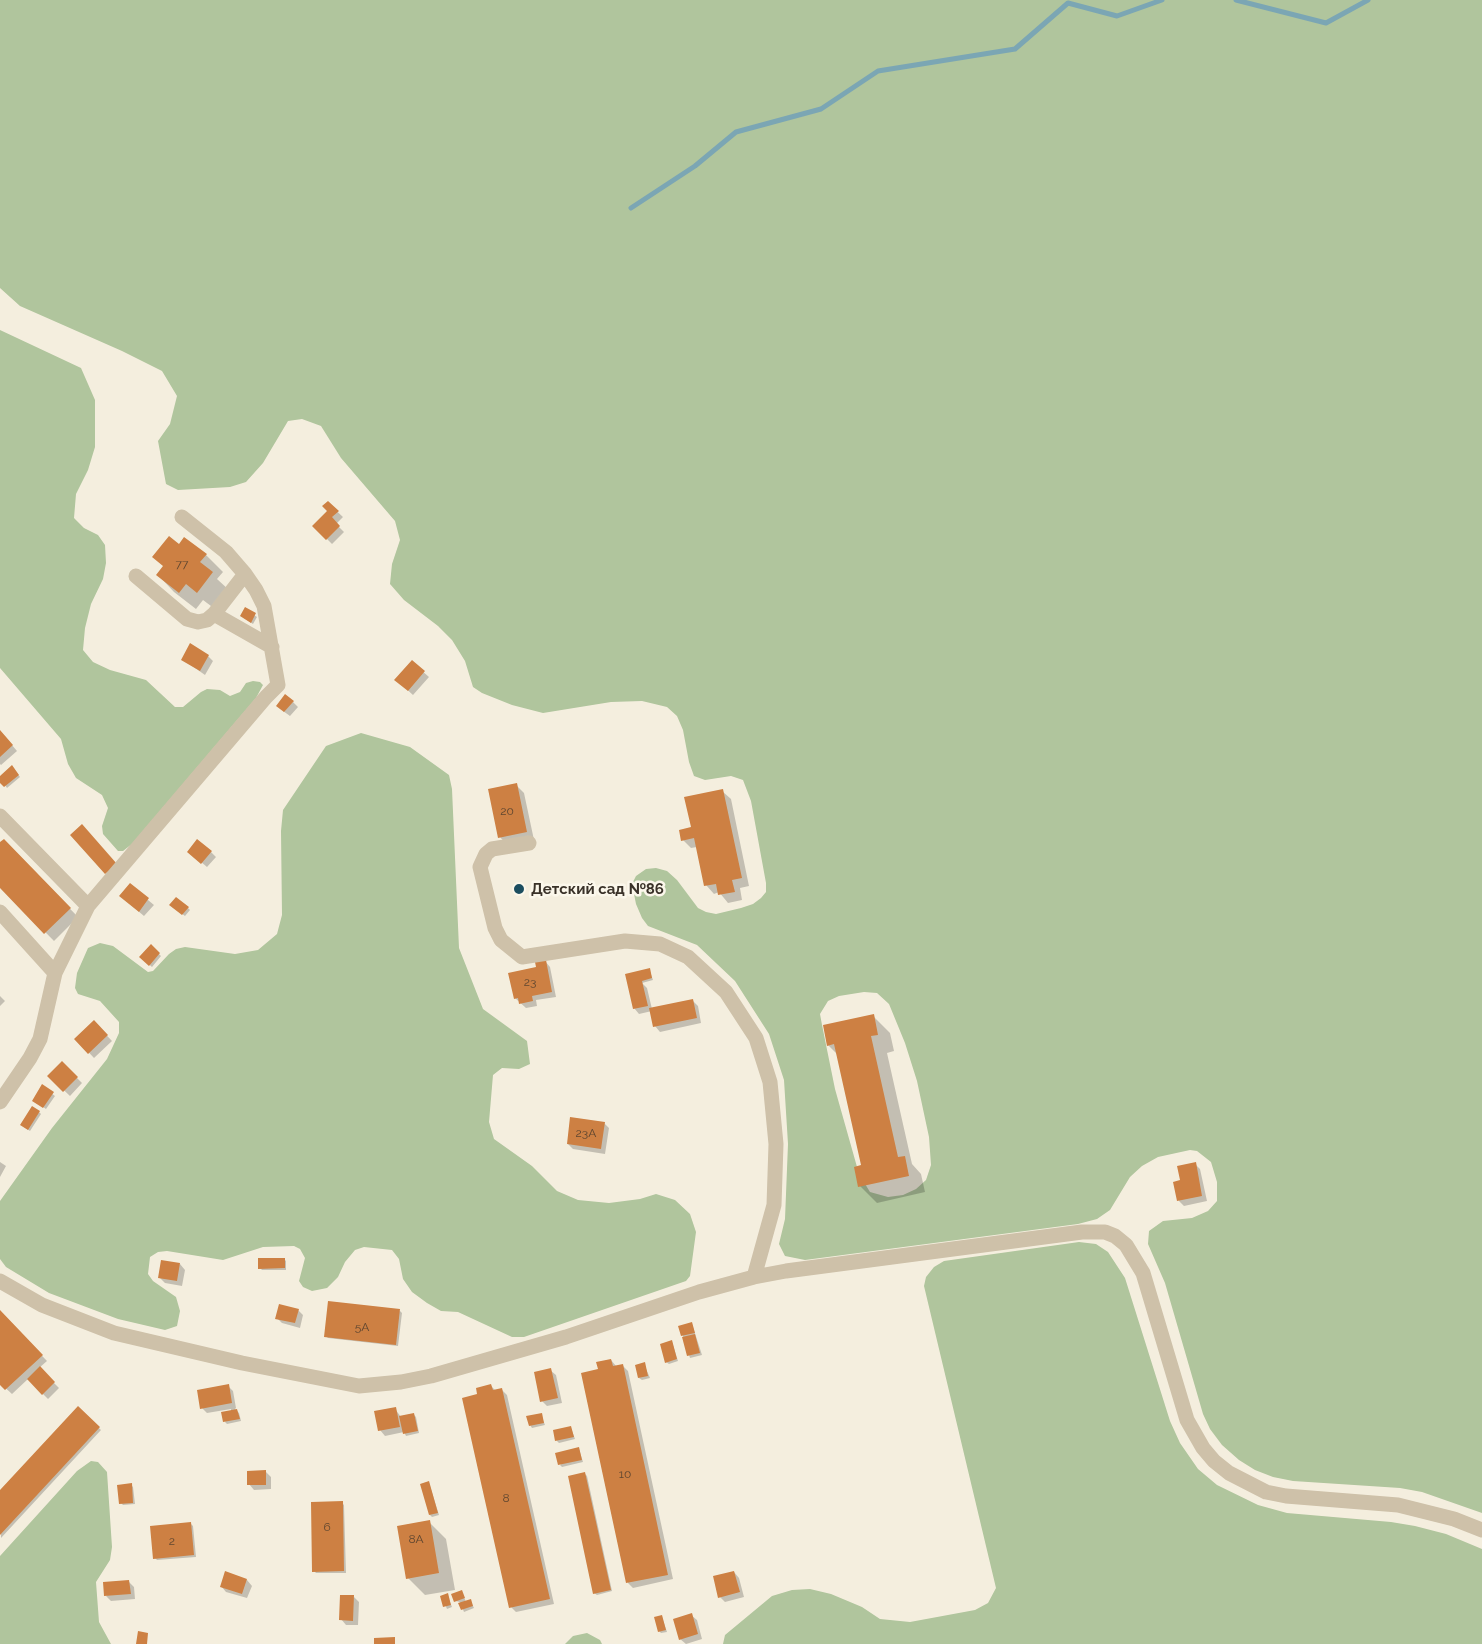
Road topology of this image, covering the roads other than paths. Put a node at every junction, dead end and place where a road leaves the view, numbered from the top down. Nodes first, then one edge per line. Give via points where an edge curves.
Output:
1 (182, 517) dead end
2 (245, 574) junction
3 (136, 576) dead end
4 (214, 614) junction
5 (272, 647) junction
6 (0, 805) edge
7 (0, 814) edge
8 (530, 843) dead end
9 (88, 906) junction
10 (0, 912) edge
11 (56, 973) junction
12 (0, 1102) edge
13 (753, 1277) junction
14 (0, 1281) edge
15 (1482, 1530) edge

1 - 2 street via 217,544
2 - 4 street
2 - 5 street via 264,606
3 - 4 street via 187,619 198,622
4 - 5 street
5 - 9 street via 278,685
6 - 7 street
7 - 9 street
8 - 13 street via 492,849 480,867 501,940 522,957 625,941 660,944 688,957 726,992 756,1038 770,1082 776,1144 773,1212
9 - 11 street
10 - 11 street
11 - 12 street via 40,1039
13 - 14 street via 431,1376 359,1386 114,1333 42,1305
13 - 15 street via 1104,1232 1121,1240 1136,1260 1148,1284 1187,1420 1203,1448 1229,1473 1266,1492 1398,1505

